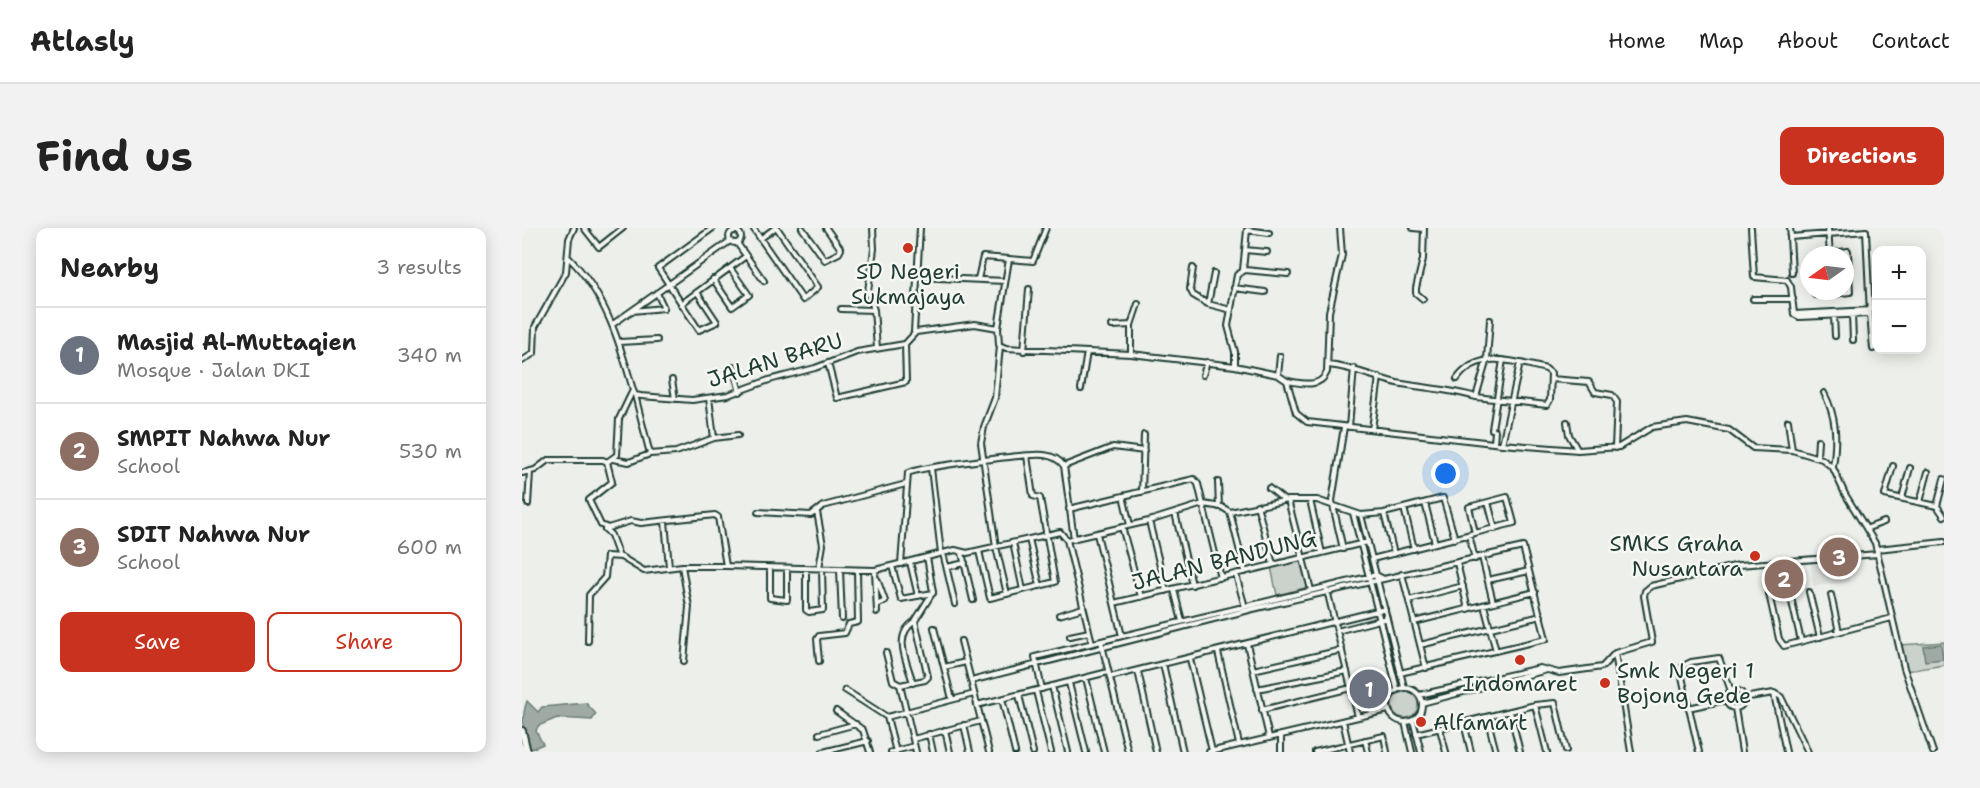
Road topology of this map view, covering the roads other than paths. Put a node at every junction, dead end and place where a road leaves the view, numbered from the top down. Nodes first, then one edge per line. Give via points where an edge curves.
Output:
1 (574, 228) edge
2 (584, 228) edge
3 (622, 228) edge
4 (713, 228) edge
5 (753, 228) edge
6 (776, 228) edge
7 (802, 228) edge
8 (826, 228) edge
9 (873, 228) edge
10 (920, 228) edge
11 (1046, 228) edge
12 (1341, 228) edge
13 (1413, 228) edge
14 (1424, 228) edge
15 (1751, 228) edge
16 (1790, 228) edge
17 (731, 230) edge
18 (740, 230) edge
19 (1828, 231) edge
20 (1269, 233) dead end
21 (1790, 236) junction
22 (760, 239) junction
23 (730, 241) junction
24 (737, 243) junction
25 (1829, 246) edge
26 (1245, 250) junction
27 (1267, 252) dead end
28 (746, 256) junction
29 (569, 258) junction
30 (1009, 259) junction
31 (730, 268) junction
32 (1193, 268) dead end
33 (1243, 270) junction
34 (1214, 273) dead end
35 (1792, 273) dead end
36 (1288, 274) dead end
37 (917, 277) junction
38 (714, 279) junction
39 (978, 279) junction
40 (764, 281) dead end
41 (1005, 281) junction
42 (667, 285) junction
43 (1234, 288) junction
44 (1029, 289) dead end
45 (696, 292) junction
46 (1265, 292) dead end
47 (657, 293) junction
48 (1423, 299) dead end
49 (1753, 299) dead end
50 (1793, 299) junction
51 (681, 304) junction
52 (1138, 304) dead end
53 (1209, 304) junction
54 (841, 309) dead end
55 (874, 310) junction
56 (1231, 310) junction
57 (632, 311) junction
58 (1871, 312) junction
59 (1794, 314) junction
60 (1852, 315) junction
61 (1834, 316) junction
62 (1490, 320) dead end
63 (613, 324) junction
64 (1131, 325) junction
65 (1112, 326) dead end
66 (998, 328) junction
67 (1872, 330) edge
68 (914, 332) junction
69 (1835, 336) dead end
70 (657, 340) dead end
71 (1853, 340) dead end
72 (619, 342) junction
73 (905, 344) junction
74 (1000, 346) junction
75 (877, 348) junction
76 (1024, 351) junction
77 (1087, 352) junction
78 (1131, 354) junction
79 (1280, 356) dead end
80 (1487, 359) junction
81 (1503, 360) junction
82 (522, 361) edge
83 (828, 362) junction
84 (1206, 362) junction
85 (1520, 363) junction
86 (1328, 365) junction
87 (1234, 366) junction
88 (733, 367) dead end
89 (1354, 368) junction
90 (1203, 375) dead end
91 (1278, 375) junction
92 (1379, 377) junction
93 (1457, 379) dead end
94 (1551, 379) junction
95 (672, 380) dead end
96 (1287, 381) junction
97 (1081, 389) dead end
98 (634, 392) junction
99 (740, 392) junction
100 (1824, 393) dead end
101 (1476, 397) junction
102 (710, 398) junction
103 (675, 399) junction
104 (1496, 401) junction
105 (1510, 402) junction
106 (1788, 420) dead end
107 (1567, 422) dead end
108 (1346, 427) junction
109 (1372, 430) junction
110 (738, 435) dead end
111 (1144, 435) dead end
112 (714, 438) junction
113 (1818, 440) dead end
114 (1494, 443) junction
115 (1502, 444) junction
116 (1615, 448) junction
117 (1578, 450) junction
118 (1792, 450) junction
119 (1144, 451) junction
120 (650, 454) junction
121 (1027, 456) junction
122 (1817, 457) junction
123 (613, 459) junction
124 (607, 462) junction
125 (984, 462) junction
126 (1064, 466) junction
127 (1893, 466) dead end
128 (931, 468) junction
129 (1833, 468) junction
130 (1910, 468) dead end
131 (530, 472) junction
132 (1928, 472) dead end
133 (522, 473) edge
134 (1944, 479) edge
135 (1218, 482) dead end
136 (906, 484) junction
137 (1269, 488) dead end
138 (1142, 492) junction
139 (1123, 496) junction
140 (1902, 498) junction
141 (1942, 499) edge
142 (1287, 500) junction
143 (1310, 500) junction
144 (1488, 502) junction
145 (1920, 502) junction
146 (1425, 503) junction
147 (528, 504) dead end
148 (1203, 504) junction
149 (1257, 505) junction
150 (1332, 505) junction
151 (1938, 506) junction
152 (1219, 507) junction
153 (1404, 508) junction
154 (1069, 509) junction
155 (758, 512) dead end
156 (817, 512) junction
157 (1230, 512) junction
158 (1353, 512) junction
159 (1175, 513) junction
160 (1384, 513) junction
161 (1361, 515) junction
162 (1944, 516) edge
163 (665, 521) junction
164 (1149, 521) junction
165 (1884, 522) dead end
166 (1130, 525) junction
167 (1122, 527) junction
168 (604, 528) junction
169 (1868, 528) junction
170 (1495, 529) junction
171 (1475, 533) junction
172 (1097, 534) junction
173 (1046, 535) junction
174 (1469, 535) junction
175 (1029, 539) junction
176 (1074, 539) junction
177 (1455, 539) junction
178 (1067, 540) junction
179 (1368, 542) junction
180 (1944, 542) edge
181 (1013, 543) junction
182 (1435, 543) junction
183 (1361, 544) junction
184 (996, 547) junction
185 (1342, 549) junction
186 (1414, 549) junction
187 (1877, 549) junction
188 (979, 551) junction
189 (942, 553) junction
190 (962, 553) junction
191 (1322, 553) junction
192 (1394, 554) junction
193 (1878, 554) junction
194 (619, 557) junction
195 (927, 557) junction
196 (1303, 557) junction
197 (1482, 557) junction
198 (1372, 559) junction
199 (1474, 559) junction
200 (910, 561) junction
201 (965, 563) junction
202 (1457, 563) junction
203 (901, 564) junction
204 (1273, 564) junction
205 (682, 566) junction
206 (726, 566) junction
207 (892, 566) junction
208 (669, 567) junction
209 (947, 567) junction
210 (770, 568) junction
211 (806, 568) junction
212 (787, 569) junction
213 (821, 569) junction
214 (840, 570) junction
215 (857, 570) junction
216 (1529, 571) junction
217 (1245, 572) junction
218 (875, 573) junction
219 (1402, 574) junction
220 (1236, 575) junction
221 (1376, 575) junction
222 (1221, 578) junction
223 (1370, 579) junction
224 (1380, 579) junction
225 (1488, 580) junction
226 (1192, 585) junction
227 (1040, 586) junction
228 (1463, 586) junction
229 (1327, 589) junction
230 (1789, 589) dead end
231 (1023, 590) junction
232 (1174, 590) junction
233 (1166, 591) junction
234 (933, 592) junction
235 (1311, 592) junction
236 (1535, 592) junction
237 (1809, 592) dead end
238 (1007, 594) junction
239 (1768, 594) dead end
240 (1831, 595) dead end
241 (918, 596) junction
242 (1141, 597) junction
243 (973, 600) dead end
244 (1409, 600) junction
245 (1493, 602) junction
246 (1114, 603) junction
247 (955, 604) dead end
248 (1484, 604) junction
249 (877, 605) junction
250 (1083, 608) junction
251 (1245, 608) junction
252 (1385, 609) junction
253 (1468, 609) junction
254 (1378, 611) junction
255 (877, 612) dead end
256 (1059, 615) dead end
257 (1541, 616) junction
258 (1387, 618) junction
259 (1892, 618) junction
260 (843, 619) dead end
261 (1380, 620) junction
262 (915, 621) junction
263 (1414, 622) junction
264 (1183, 623) junction
265 (1334, 623) junction
266 (934, 628) dead end
267 (1490, 628) junction
268 (1337, 631) junction
269 (1089, 632) junction
270 (1839, 632) junction
271 (1070, 636) dead end
272 (1122, 636) junction
273 (1820, 637) junction
274 (588, 641) dead end
275 (961, 641) dead end
276 (1101, 641) junction
277 (1801, 641) junction
278 (1092, 643) junction
279 (1247, 644) junction
280 (1420, 645) junction
281 (1102, 647) junction
282 (1342, 650) junction
283 (1496, 651) junction
284 (1218, 652) junction
285 (886, 653) dead end
286 (1615, 653) junction
287 (1190, 658) junction
288 (819, 661) dead end
289 (684, 662) dead end
290 (966, 662) junction
291 (1036, 663) junction
292 (1163, 664) junction
293 (944, 667) junction
294 (1426, 668) junction
295 (1253, 670) junction
296 (1547, 670) junction
297 (1138, 671) junction
298 (1347, 671) junction
299 (1108, 672) junction
300 (1400, 673) junction
301 (1110, 677) junction
302 (1086, 678) junction
303 (971, 681) junction
304 (1069, 682) junction
305 (913, 683) junction
306 (900, 685) junction
307 (1052, 686) junction
308 (1404, 687) junction
309 (1042, 688) junction
310 (1351, 688) junction
311 (1397, 689) junction
312 (846, 690) dead end
313 (1257, 690) junction
314 (1036, 691) junction
315 (1731, 691) junction
316 (1774, 693) junction
317 (974, 694) junction
318 (1019, 695) junction
319 (1419, 695) junction
320 (1743, 698) junction
321 (952, 699) junction
322 (1002, 699) junction
323 (1726, 700) junction
324 (1422, 703) junction
325 (977, 705) junction
326 (1535, 705) junction
327 (1688, 708) junction
328 (1735, 708) junction
329 (1262, 710) junction
330 (1388, 710) junction
331 (836, 711) dead end
332 (907, 711) junction
333 (1510, 711) junction
334 (887, 717) junction
335 (1358, 717) junction
336 (1487, 717) junction
337 (1413, 720) junction
338 (981, 721) junction
339 (1343, 721) junction
340 (1405, 722) junction
341 (1464, 723) junction
342 (857, 724) junction
343 (964, 725) junction
344 (1440, 729) junction
345 (945, 730) junction
346 (522, 731) edge
347 (819, 734) dead end
348 (929, 734) junction
349 (1416, 734) junction
350 (1281, 735) junction
351 (1269, 737) junction
352 (913, 738) junction
353 (1365, 740) junction
354 (867, 741) junction
355 (1348, 743) junction
356 (1239, 744) junction
357 (915, 746) junction
358 (1334, 750) edge
359 (1566, 750) dead end
360 (527, 751) edge
361 (823, 752) edge
362 (870, 752) edge
363 (894, 752) edge
364 (916, 752) edge
365 (933, 752) edge
366 (950, 752) edge
367 (970, 752) edge
368 (989, 752) edge
369 (1015, 752) edge
370 (1033, 752) edge
371 (1051, 752) edge
372 (1068, 752) edge
373 (1086, 752) edge
374 (1104, 752) edge
375 (1128, 752) edge
376 (1156, 752) edge
377 (1183, 752) edge
378 (1211, 752) edge
379 (1281, 752) edge
380 (1315, 752) edge
381 (1350, 752) edge
382 (1368, 752) edge
383 (1388, 752) edge
384 (1412, 752) edge
385 (1421, 752) edge
386 (1446, 752) edge
387 (1471, 752) edge
388 (1496, 752) edge
389 (1520, 752) edge
390 (1547, 752) edge
391 (1631, 752) edge
392 (1699, 752) edge
393 (1742, 752) edge
394 (1786, 752) edge
395 (1808, 752) edge
396 (1933, 752) edge

1 - 29 street
2 - 3 street via 598,247
4 - 42 street via 659,266
5 - 22 street
6 - 22 street
6 - 22 street via 817,285 818,289 809,297 801,300
7 - 8 street via 825,260 841,249
9 - 55 street via 868,291
10 - 37 street
11 - 30 street via 1033,261
12 - 86 street via 1342,255 1328,323
13 - 14 street
14 - 48 street via 1423,259 1416,288
15 - 50 street via 1753,275 1787,280
16 - 21 street
17 - 18 street
17 - 23 street
18 - 24 street
19 - 21 street
19 - 25 street
19 - 58 street via 1867,232
20 - 26 street via 1247,230
21 - 35 street
23 - 24 street
23 - 42 street
24 - 28 street
26 - 27 street
26 - 33 street
28 - 31 street
28 - 40 street
29 - 63 street via 583,271
29 - 82 street via 562,283 535,327 536,349
30 - 39 street via 983,257
30 - 41 street
31 - 38 street
31 - 38 street via 749,295 732,307
32 - 53 street via 1191,293
33 - 36 street
33 - 43 street via 1237,275
34 - 53 street
37 - 39 street
37 - 68 street
38 - 45 street
39 - 41 street
41 - 66 street
42 - 47 street
42 - 51 street
43 - 46 street
43 - 56 street
44 - 76 street
45 - 51 street
45 - 51 street via 716,324 699,330
47 - 57 street
47 - 57 street via 664,308
49 - 50 street
50 - 59 street
52 - 64 street
53 - 56 street
54 - 55 street
55 - 75 street
56 - 87 street via 1228,331 1235,352
57 - 63 street
58 - 59 street
58 - 60 street
58 - 67 street
59 - 61 street via 1799,318
60 - 61 street
60 - 71 street
61 - 69 street
62 - 80 street
63 - 72 street
64 - 65 street
64 - 78 street
66 - 68 street via 975,324
66 - 74 street
68 - 73 street
70 - 72 street
72 - 98 street
73 - 75 street, JALAN BARU
73 - 83 street via 906,382 837,398
74 - 76 street
74 - 125 street via 995,398 982,437
75 - 83 street, JALAN BARU
76 - 77 street
77 - 78 street
77 - 97 street
78 - 84 street
79 - 91 street
80 - 81 street
80 - 93 street via 1462,371
80 - 101 street
81 - 85 street
81 - 104 street
83 - 99 street, JALAN BARU
84 - 87 street
84 - 90 street
85 - 94 street via 1546,369
85 - 105 street
86 - 89 street
86 - 96 street via 1320,382
87 - 91 street
88 - 99 street
89 - 92 street
89 - 108 street
91 - 96 street
92 - 101 street
92 - 109 street
94 - 105 street via 1546,405
94 - 116 street via 1589,382 1595,392 1612,395 1617,402
95 - 103 street
96 - 108 street via 1296,413 1302,420
98 - 103 street, JALAN BARU
98 - 120 street
98 - 123 street via 619,418 618,452
99 - 102 street, JALAN BARU
100 - 129 street via 1832,407 1836,429
101 - 104 street
102 - 103 street, JALAN BARU
102 - 112 street
104 - 105 street
104 - 114 street
105 - 115 street
106 - 118 street
107 - 117 street
108 - 109 street
108 - 150 street
109 - 114 street
110 - 112 street
111 - 119 street
112 - 120 street via 676,452
113 - 122 street
114 - 115 street
115 - 117 street
116 - 117 street
116 - 118 street via 1652,427 1687,422 1729,430 1753,448
118 - 122 street
119 - 126 street via 1113,447
119 - 138 street
120 - 123 street via 629,462
121 - 125 street
121 - 126 street via 1056,458
121 - 173 street
122 - 129 street
123 - 124 street
124 - 131 street via 548,460
124 - 168 street via 610,485 589,500
125 - 128 street
125 - 184 street
126 - 154 street
127 - 140 street via 1885,495
128 - 136 street via 908,473
128 - 189 street
129 - 169 street via 1848,500
130 - 140 street
131 - 133 street
131 - 147 street
132 - 145 street
134 - 141 street
135 - 152 street
136 - 156 street via 824,506
136 - 203 street
137 - 142 street
138 - 139 street
138 - 148 street via 1194,479
139 - 154 street
139 - 166 street
140 - 145 street
141 - 151 street
142 - 143 street
142 - 149 street
142 - 196 street
143 - 150 street
143 - 191 street
144 - 170 street
144 - 170 street via 1507,497 1514,522
144 - 171 street via 1469,507
145 - 151 street
146 - 153 street
146 - 177 street via 1444,499
146 - 182 street
148 - 152 street
148 - 159 street
148 - 222 street
149 - 157 street
149 - 204 street
150 - 158 street
150 - 185 street, JALAN BANDUNG
151 - 162 street
152 - 157 street
153 - 160 street
153 - 186 street
154 - 176 street
155 - 156 street via 807,516
156 - 213 street via 823,545
157 - 217 street
158 - 161 street
158 - 183 street
159 - 164 street
159 - 226 street
160 - 161 street
160 - 192 street
161 - 179 street
163 - 168 street via 631,521
163 - 206 street via 718,517
163 - 208 street
164 - 166 street
164 - 233 street
165 - 169 street
166 - 167 street
167 - 172 street
167 - 242 street
168 - 194 street via 611,535
169 - 187 street
170 - 171 street
171 - 174 street
172 - 176 street
172 - 246 street
173 - 175 street
173 - 178 street via 1060,532
173 - 227 street via 1056,580
174 - 177 street
174 - 199 street
175 - 181 street
175 - 227 street
176 - 178 street
177 - 182 street
178 - 250 street
179 - 183 street, JALAN BANDUNG
179 - 198 street
180 - 187 street
181 - 184 street
181 - 231 street
182 - 186 street
183 - 185 street, JALAN BANDUNG
183 - 223 street
184 - 188 street
184 - 238 street
185 - 191 street, JALAN BANDUNG
186 - 192 street
187 - 193 street
188 - 190 street
188 - 238 street via 990,598
189 - 190 street via 957,549
189 - 195 street
189 - 209 street
190 - 201 street
191 - 196 street, JALAN BANDUNG
192 - 198 street
193 - 259 street
193 - 286 street via 1739,565 1651,586 1644,596 1652,642
194 - 208 street via 644,571
194 - 274 street via 606,557 605,577 589,595
195 - 200 street
195 - 234 street
196 - 204 street, JALAN BANDUNG
196 - 235 street
197 - 199 street
197 - 216 street via 1523,547
197 - 225 street
198 - 221 street
199 - 202 street
200 - 203 street
200 - 241 street
201 - 209 street
201 - 243 street
202 - 219 street
202 - 228 street
203 - 207 street
204 - 217 street, JALAN BANDUNG
205 - 206 street
205 - 208 street
205 - 289 street via 689,607
206 - 210 street
207 - 218 street
207 - 241 street via 901,599
209 - 247 street
210 - 212 street
210 - 212 street via 771,598 787,600
211 - 212 street
211 - 213 street
211 - 213 street via 806,610 815,612 823,610
213 - 214 street
214 - 215 street
214 - 260 street
215 - 218 street
215 - 288 street via 858,622 849,624 845,633 819,636
216 - 225 street
216 - 236 street
217 - 220 street, JALAN BANDUNG
218 - 249 street
218 - 249 street via 885,601
219 - 224 street
219 - 244 street
220 - 222 street, JALAN BANDUNG
220 - 251 street
221 - 223 street
221 - 224 street
222 - 226 street, JALAN BANDUNG
223 - 224 street
223 - 229 street
223 - 254 street
224 - 252 street
225 - 245 street
226 - 232 street, JALAN BANDUNG
227 - 231 street
228 - 244 street
228 - 253 street
229 - 235 street
229 - 265 street
230 - 277 street
231 - 238 street
232 - 233 street, JALAN BANDUNG
232 - 264 street
233 - 242 street, JALAN BANDUNG
234 - 241 street
234 - 262 street
235 - 251 street
236 - 245 street
236 - 257 street
237 - 273 street
239 - 277 street via 1780,643 1784,646
240 - 270 street
242 - 246 street, JALAN BANDUNG
244 - 263 street
245 - 248 street
246 - 272 street
248 - 253 street
248 - 267 street
249 - 255 street
250 - 256 street
250 - 269 street
251 - 264 street
252 - 254 street
252 - 258 street
253 - 263 street
254 - 261 street
254 - 265 street
257 - 267 street
257 - 283 street via 1546,639
258 - 261 street
258 - 300 street
259 - 270 street
259 - 396 street via 1904,668
261 - 268 street
261 - 311 street
262 - 305 street via 901,639
262 - 305 street via 928,677
263 - 280 street
264 - 272 street
264 - 281 street
265 - 268 street
265 - 279 street
266 - 293 street
267 - 280 street
267 - 283 street
268 - 282 street
269 - 271 street
269 - 278 street
270 - 273 street
272 - 276 street
273 - 277 street
275 - 290 street
276 - 278 street
276 - 281 street
278 - 291 street via 1035,657
279 - 284 street
279 - 295 street
280 - 294 street
281 - 291 street
281 - 299 street
282 - 295 street
282 - 298 street
283 - 294 street
284 - 287 street
284 - 356 street
285 - 306 street via 893,681
286 - 296 street via 1602,668 1560,673
286 - 391 street
287 - 292 street
287 - 378 street
290 - 293 street
290 - 303 street
291 - 303 street
291 - 309 street
292 - 297 street
292 - 377 street
293 - 321 street
294 - 300 street
295 - 313 street
296 - 319 street via 1540,668
296 - 324 street
297 - 301 street
297 - 376 street
298 - 310 street
298 - 313 street
299 - 301 street
299 - 302 street
300 - 308 street
301 - 375 street
302 - 304 street
302 - 374 street
303 - 317 street
304 - 307 street
304 - 373 street
305 - 306 street
306 - 332 street
307 - 309 street
307 - 372 street
308 - 311 street
308 - 319 street
309 - 314 street
310 - 329 street
310 - 335 street
311 - 330 street via 1390,694
312 - 334 street
313 - 329 street
314 - 318 street
314 - 371 street
315 - 320 street via 1740,692
315 - 323 street
315 - 327 street via 1719,658 1686,663 1682,678
316 - 320 street
316 - 394 street
316 - 395 street via 1786,703
317 - 321 street
317 - 325 street
318 - 322 street
318 - 370 street
319 - 324 street
320 - 328 street via 1742,705
321 - 332 street
322 - 325 street
322 - 369 street
323 - 327 street
323 - 328 street
324 - 337 street
325 - 338 street
326 - 333 street
326 - 359 street via 1555,702
326 - 390 street
327 - 392 street
328 - 393 street
329 - 351 street
330 - 335 street
330 - 340 street via 1398,721
331 - 342 street
332 - 334 street
332 - 352 street
333 - 336 street
333 - 389 street
334 - 363 street
335 - 339 street
336 - 341 street
336 - 388 street
337 - 340 street
337 - 349 street
338 - 343 street
338 - 368 street
339 - 350 street
339 - 355 street
340 - 384 street
341 - 344 street
341 - 387 street
342 - 347 street
342 - 354 street
343 - 345 street
343 - 367 street
344 - 349 street
344 - 386 street
345 - 348 street
345 - 366 street
346 - 360 highway
348 - 352 street
348 - 365 street
349 - 385 street
350 - 351 street
350 - 379 street
351 - 356 street
352 - 357 street
353 - 355 street
353 - 382 street
353 - 383 street via 1384,736
354 - 361 street
354 - 362 street
355 - 358 street
355 - 381 street
356 - 378 street
357 - 363 street
357 - 364 street
358 - 380 street

